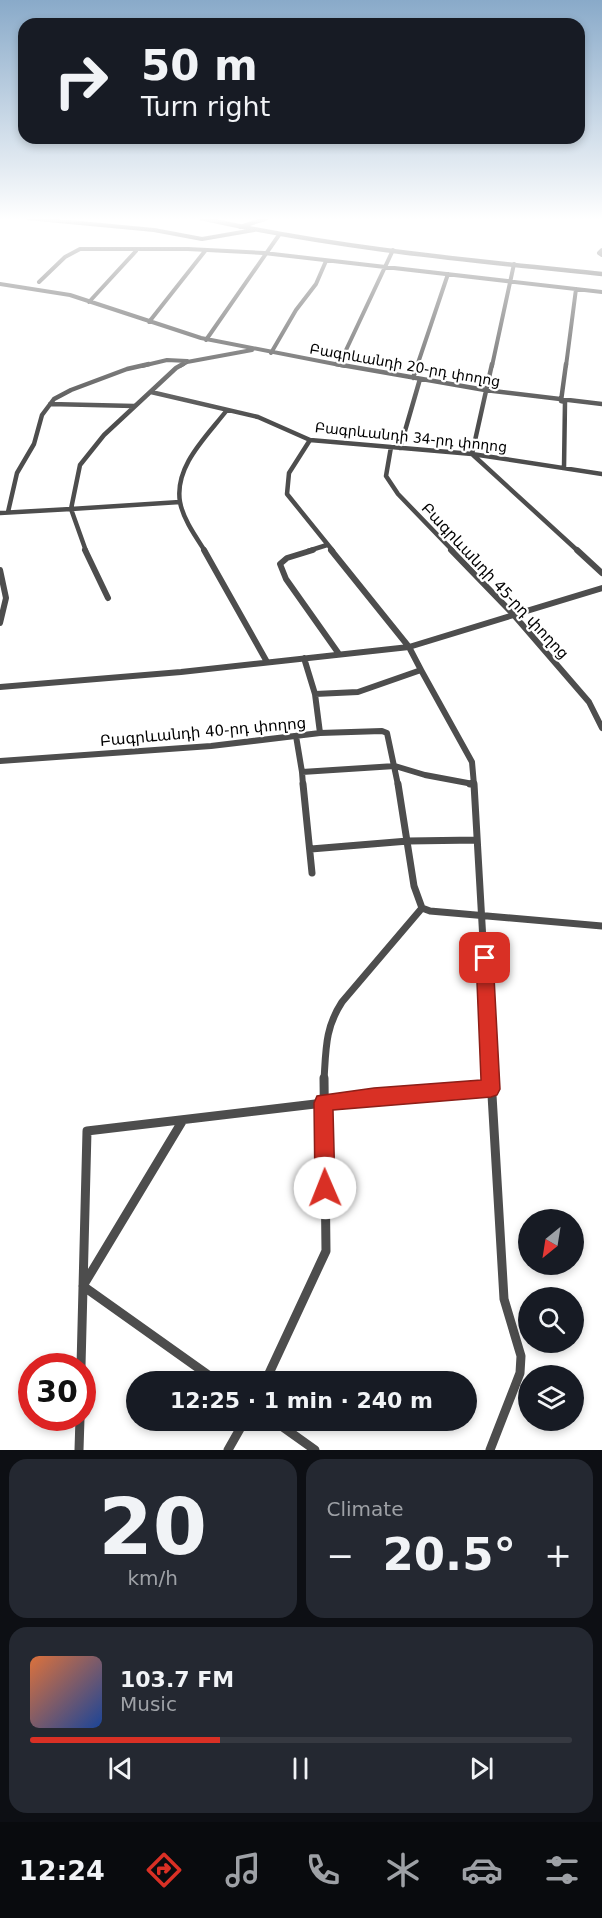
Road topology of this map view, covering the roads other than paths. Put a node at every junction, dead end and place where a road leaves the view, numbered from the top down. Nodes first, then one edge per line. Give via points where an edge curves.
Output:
1 (11, 286) edge
2 (105, 286) edge
3 (178, 286) edge
4 (242, 286) edge
5 (315, 286) edge
6 (377, 286) edge
7 (444, 286) edge
8 (508, 286) edge
9 (544, 286) edge
10 (576, 289) junction
11 (602, 292) edge
12 (89, 303) junction
13 (149, 322) junction
14 (206, 340) junction
15 (255, 350) junction
16 (271, 353) junction
17 (187, 362) junction
18 (339, 365) junction
19 (413, 378) junction
20 (420, 379) junction
21 (485, 390) junction
22 (151, 392) junction
23 (561, 401) junction
24 (50, 404) junction
25 (602, 404) edge
26 (134, 406) junction
27 (227, 410) junction
28 (310, 440) junction
29 (391, 447) junction
30 (400, 448) junction
31 (472, 454) junction
32 (564, 468) junction
33 (602, 474) edge
34 (180, 502) junction
35 (71, 509) junction
36 (8, 512) junction
37 (0, 513) edge
38 (327, 544) junction
39 (0, 570) edge
40 (602, 573) edge
41 (602, 588) edge
42 (108, 598) dead end
43 (513, 614) junction
44 (0, 623) edge
45 (409, 647) junction
46 (339, 654) junction
47 (304, 658) junction
48 (267, 662) junction
49 (421, 670) junction
50 (0, 687) edge
51 (315, 694) junction
52 (602, 728) edge
53 (320, 732) junction
54 (296, 736) junction
55 (0, 761) edge
56 (395, 766) junction
57 (302, 772) junction
58 (473, 784) junction
59 (477, 840) junction
60 (408, 841) junction
61 (311, 849) junction
62 (312, 873) dead end
63 (422, 908) junction
64 (483, 915) junction
65 (602, 926) edge
66 (491, 1089) junction
67 (323, 1103) junction
68 (183, 1120) junction
69 (83, 1286) junction
70 (81, 1353) edge
71 (203, 1371) edge
72 (270, 1371) edge
73 (80, 1431) edge
74 (239, 1431) edge
75 (288, 1431) edge
76 (79, 1450) edge
77 (228, 1450) edge
78 (315, 1450) edge
79 (489, 1450) edge

1 - 12 street, Բագրևանդի 20-րդ փողոց via 62,293
2 - 12 street
3 - 13 street
4 - 14 street
5 - 16 street
6 - 18 street
7 - 19 street
8 - 21 street
9 - 10 street
10 - 11 street
10 - 23 street
12 - 13 street, Բագրևանդի 20-րդ փողոց
13 - 14 street, Բագրևանդի 20-րդ փողոց
14 - 15 street, Բագրևանդի 20-րդ փողոց
15 - 16 street, Բագրևանդի 20-րդ փողոց
15 - 17 street
16 - 18 street, Բագրևանդի 20-րդ փողոց
17 - 22 street
17 - 24 street via 167,360 127,369 71,390
18 - 19 street, Բագրևանդի 20-րդ փողոց
19 - 20 street, Բագրևանդի 20-րդ փողոց
20 - 21 street, Բագրևանդի 20-րդ փողոց
20 - 30 street
21 - 23 street, Բագրևանդի 20-րդ փողոց
21 - 31 street
22 - 26 street
22 - 27 street, Բագրևանդի 34-րդ փողոց
23 - 25 street, Բագրևանդի 20-րդ փողոց
23 - 32 street via 565,402
24 - 26 street
24 - 36 street via 17,473
26 - 35 street via 80,465
27 - 28 street, Բագրևանդի 34-րդ փողոց via 258,417
27 - 34 street via 186,468
28 - 29 street, Բագրևանդի 34-րդ փողոց
28 - 38 street via 295,462 285,489
29 - 30 street, Բագրևանդի 34-րդ փողոց
29 - 43 street, Բագրևանդի 45-րդ փողոց via 386,476 398,495
30 - 31 street, Բագրևանդի 34-րդ փողոց
31 - 32 street, Բագրևանդի 34-րդ փողոց
31 - 40 street
32 - 33 street, Բագրևանդի 34-րդ փողոց
34 - 35 street
34 - 48 street via 192,531
35 - 36 street
35 - 42 street via 81,541
36 - 37 street
38 - 45 street
38 - 46 street via 280,564 286,579
39 - 44 street via 6,598
41 - 43 street
43 - 45 street
43 - 52 street, Բագրևանդի 45-րդ փողոց via 589,702
45 - 46 street
45 - 49 street
46 - 47 street
47 - 48 street
47 - 51 street
48 - 50 street
49 - 51 street, Բագրևանդի 40-րդ փողոց via 358,692
49 - 58 street via 472,762
51 - 53 street, Բագրևանդի 40-րդ փողոց
53 - 54 street, Բագրևանդի 40-րդ փողոց
53 - 56 street via 387,733
54 - 55 street, Բագրևանդի 40-րդ փողոց
54 - 57 street
56 - 57 street
56 - 58 street
56 - 60 street
57 - 61 street
58 - 59 street
59 - 60 street
59 - 64 street
60 - 61 street
60 - 63 street via 414,886
61 - 62 street
63 - 64 street
63 - 67 street via 332,1017 327,1033
64 - 65 street
64 - 66 street
66 - 67 street
66 - 79 street via 504,1299 521,1356 520,1373
67 - 68 street
67 - 72 street via 326,1251
68 - 69 street
68 - 69 street via 87,1131
69 - 70 street
69 - 71 street
73 - 76 street
74 - 77 street
75 - 78 street

